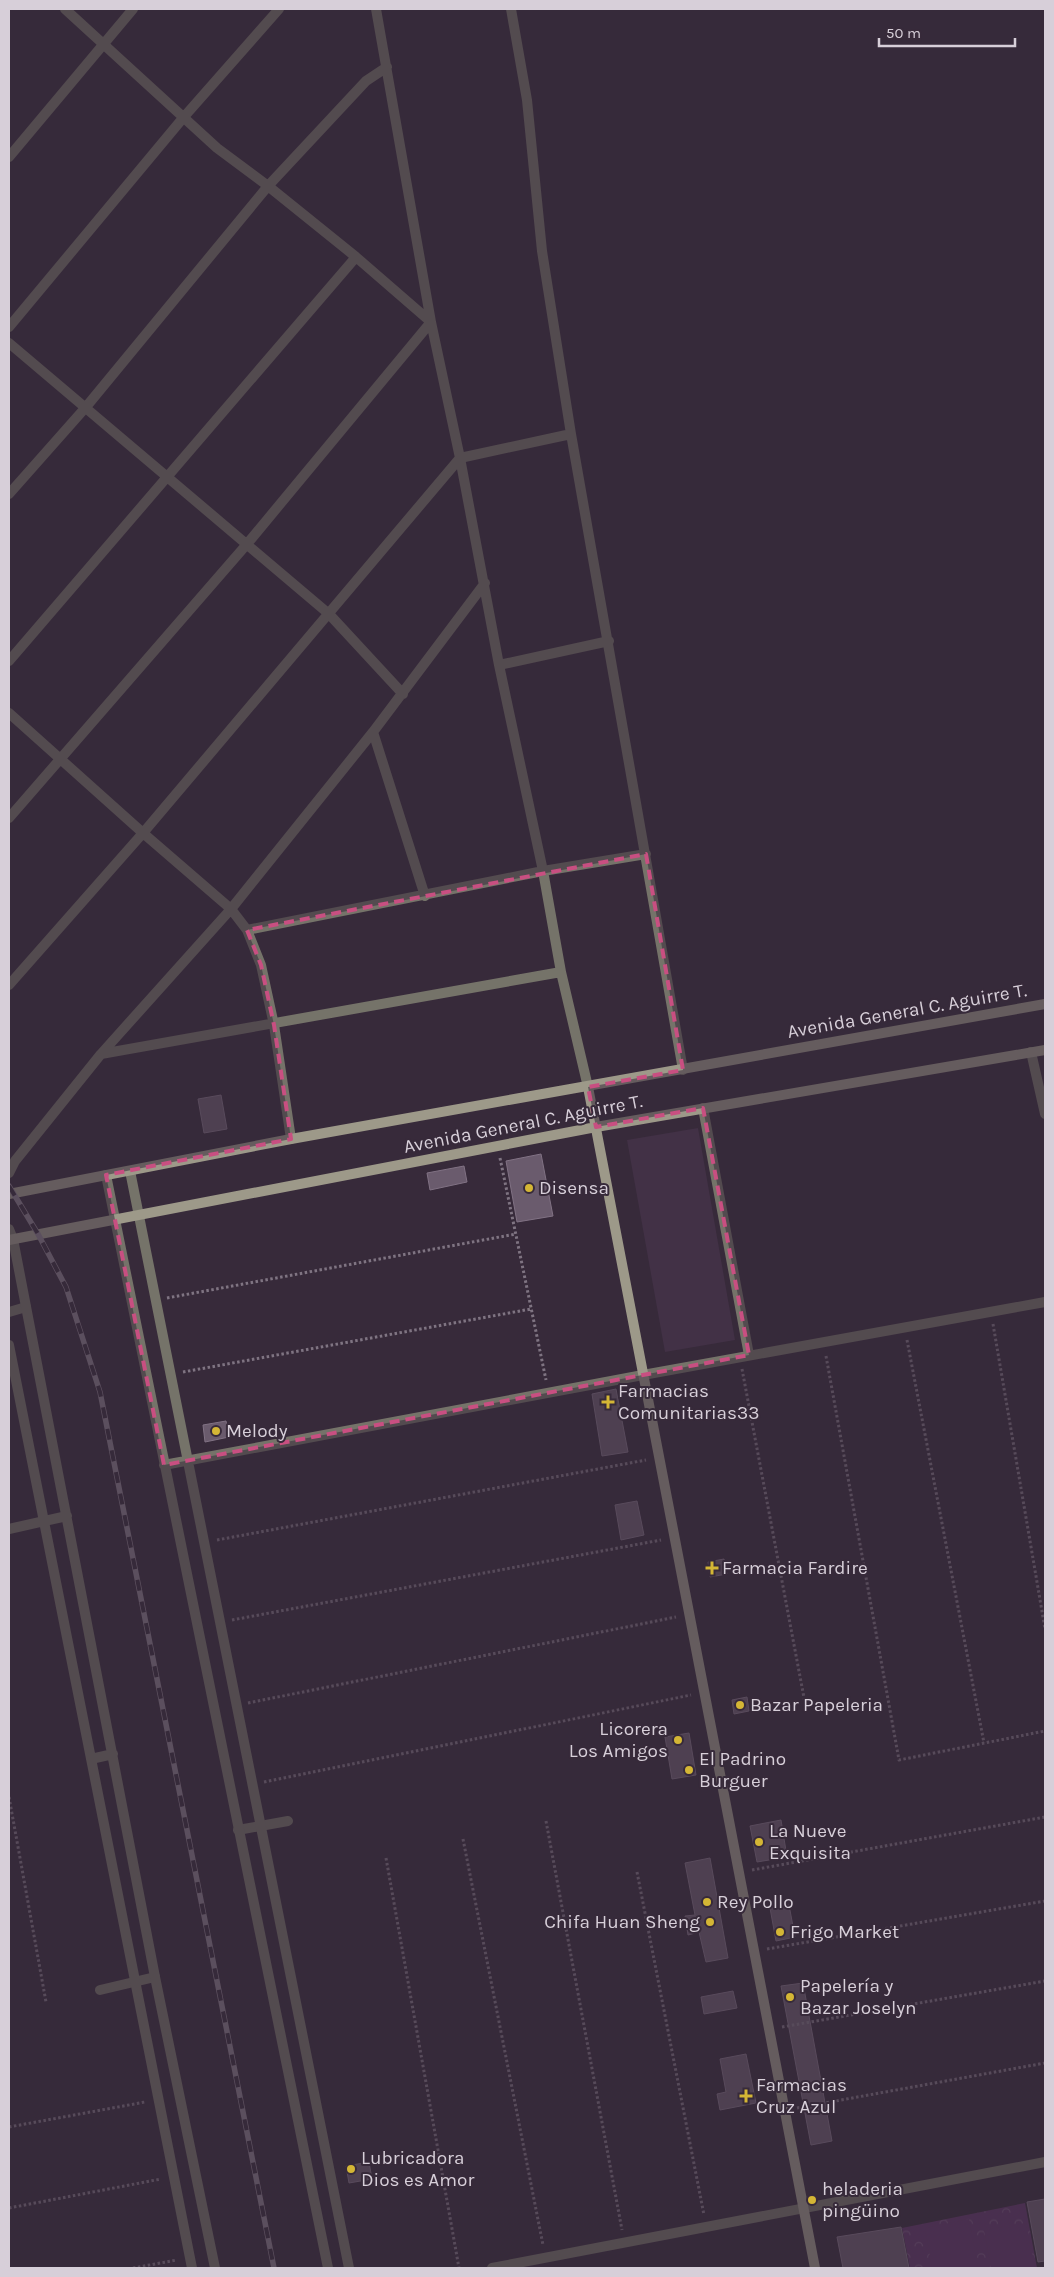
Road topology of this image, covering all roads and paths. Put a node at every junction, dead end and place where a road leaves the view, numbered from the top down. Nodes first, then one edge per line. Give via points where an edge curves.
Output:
1 (65, 9) edge
2 (133, 9) edge
3 (279, 9) edge
4 (376, 9) edge
5 (511, 9) edge
6 (104, 45) junction
7 (387, 66) junction
8 (183, 118) junction
9 (9, 157) edge
10 (268, 186) junction
11 (356, 257) junction
12 (431, 322) junction
13 (9, 327) edge
14 (9, 343) edge
15 (86, 408) junction
16 (571, 434) junction
17 (460, 458) junction
18 (166, 476) junction
19 (9, 494) edge
20 (246, 544) junction
21 (485, 584) junction
22 (329, 614) junction
23 (609, 641) junction
24 (9, 660) edge
25 (499, 665) junction
26 (403, 694) junction
27 (9, 713) edge
28 (373, 732) junction
29 (59, 759) junction
30 (9, 818) edge
31 (143, 833) junction
32 (646, 854) junction
33 (543, 871) junction
34 (424, 896) junction
35 (232, 909) junction
36 (248, 930) junction
37 (561, 972) junction
38 (9, 985) edge
39 (1045, 1004) edge
40 (274, 1025) junction
41 (1045, 1050) edge
42 (1031, 1052) junction
43 (101, 1054) junction
44 (683, 1070) junction
45 (588, 1087) junction
46 (703, 1108) junction
47 (1045, 1114) edge
48 (596, 1127) junction
49 (291, 1139) junction
50 (498, 1146) junction
51 (12, 1158) edge
52 (130, 1171) junction
53 (9, 1173) edge
54 (106, 1175) junction
55 (9, 1194) edge
56 (139, 1214) junction
57 (116, 1219) junction
58 (9, 1229) edge
59 (516, 1234) junction
60 (11, 1240) edge
61 (156, 1300) junction
62 (1045, 1302) edge
63 (26, 1307) junction
64 (532, 1309) junction
65 (9, 1312) edge
66 (991, 1312) junction
67 (904, 1327) junction
68 (823, 1342) junction
69 (9, 1345) edge
70 (744, 1356) junction
71 (170, 1374) junction
72 (643, 1375) junction
73 (549, 1392) junction
74 (659, 1458) junction
75 (187, 1461) junction
76 (164, 1465) junction
77 (67, 1516) junction
78 (44, 1522) junction
79 (9, 1529) edge
80 (674, 1538) junction
81 (204, 1543) junction
82 (689, 1614) junction
83 (219, 1622) junction
84 (1045, 1629) edge
85 (704, 1692) junction
86 (805, 1703) dead end
87 (236, 1706) junction
88 (1045, 1731) edge
89 (984, 1743) junction
90 (113, 1754) junction
91 (90, 1759) junction
92 (252, 1784) junction
93 (9, 1796) edge
94 (1045, 1817) edge
95 (288, 1821) dead end
96 (546, 1821) dead end
97 (259, 1826) junction
98 (238, 1830) junction
99 (462, 1839) dead end
100 (386, 1858) dead end
101 (637, 1872) dead end
102 (739, 1873) junction
103 (1045, 1901) edge
104 (754, 1952) junction
105 (155, 1977) junction
106 (1045, 1981) edge
107 (135, 1982) junction
108 (100, 1990) dead end
109 (46, 2002) dead end
110 (769, 2029) junction
111 (1045, 2063) edge
112 (158, 2099) junction
113 (784, 2110) junction
114 (9, 2128) edge
115 (1045, 2162) edge
116 (174, 2177) junction
117 (9, 2208) edge
118 (804, 2209) junction
119 (707, 2227) junction
120 (625, 2243) junction
121 (190, 2257) junction
122 (546, 2258) junction
123 (133, 2268) edge
124 (192, 2268) edge
125 (215, 2268) edge
126 (328, 2268) edge
127 (348, 2268) edge
128 (459, 2268) edge
129 (492, 2268) edge
130 (815, 2268) edge

1 - 6 street
2 - 6 street
3 - 8 street
4 - 7 street
5 - 16 street via 527,100 542,251
6 - 8 street
6 - 9 street
7 - 10 street via 366,81
7 - 12 street
8 - 10 street
8 - 13 street
10 - 11 street
10 - 15 street
11 - 12 street
11 - 18 street
12 - 17 street
12 - 20 street
14 - 15 street
15 - 18 street
15 - 19 street
16 - 17 street
16 - 23 street
17 - 21 street
17 - 22 street
18 - 20 street
18 - 24 street
20 - 22 street
20 - 29 street
21 - 25 street
21 - 26 street
22 - 26 street
22 - 31 street
23 - 25 street
23 - 32 street
25 - 33 street
26 - 28 street
27 - 29 street
28 - 34 street
28 - 35 street
29 - 30 street
29 - 31 street
31 - 35 street
31 - 38 street
32 - 33 street
32 - 44 street
33 - 34 street
33 - 37 street
34 - 36 street
35 - 36 street
35 - 43 street
36 - 40 street via 261,965
37 - 40 street
37 - 45 street
39 - 44 street, Avenida General C. Aguirre T.
40 - 43 street
40 - 49 street
41 - 42 street, Avenida General C. Aguirre T.
42 - 46 street, Avenida General C. Aguirre T.
42 - 47 street
43 - 51 street
44 - 45 street, Avenida General C. Aguirre T.
45 - 48 street
45 - 49 street, Avenida General C. Aguirre T.
46 - 48 street, Avenida General C. Aguirre T.
46 - 70 street
48 - 50 street, Avenida General C. Aguirre T.
48 - 72 street
49 - 52 street, Avenida General C. Aguirre T.
50 - 56 street, Avenida General C. Aguirre T.
50 - 59 path
51 - 53 street
52 - 54 street, Avenida General C. Aguirre T.
52 - 56 street
54 - 55 street, Avenida General C. Aguirre T.
54 - 57 street
56 - 57 street, Avenida General C. Aguirre T.
56 - 61 street
57 - 60 street, Avenida General C. Aguirre T.
57 - 76 street
58 - 60 street
59 - 61 path
59 - 64 path
60 - 63 street
61 - 71 street
62 - 66 street
63 - 65 street
63 - 77 street
64 - 71 path
64 - 73 path
66 - 67 street
66 - 84 path
67 - 68 street
67 - 89 path
68 - 70 street
68 - 89 path via 900,1760
69 - 78 street
70 - 72 street
70 - 86 path
71 - 75 street
72 - 73 street
72 - 74 street
73 - 75 street
74 - 80 street
74 - 81 path
75 - 76 street
75 - 81 street
76 - 98 street
77 - 78 street
77 - 90 street
78 - 79 street
78 - 91 street
80 - 82 street
80 - 83 path
81 - 83 street
82 - 85 street
82 - 87 path
83 - 87 street
85 - 92 path
85 - 102 street
87 - 92 street
88 - 89 path
90 - 91 street
90 - 105 street
91 - 107 street
92 - 97 street
93 - 109 path
94 - 102 path
95 - 97 street
96 - 120 path
97 - 98 street
97 - 127 street
98 - 126 street
99 - 122 path
100 - 128 path
101 - 119 path
102 - 104 street
103 - 104 path
104 - 110 street
105 - 107 street
105 - 125 street
106 - 110 path
107 - 108 street
107 - 112 street
110 - 113 street
111 - 113 path
112 - 114 path
112 - 116 street
113 - 118 street
115 - 118 street
116 - 117 path
116 - 121 street
118 - 119 street
118 - 130 street
119 - 120 street
120 - 122 street
121 - 123 path
121 - 124 street
122 - 129 street

